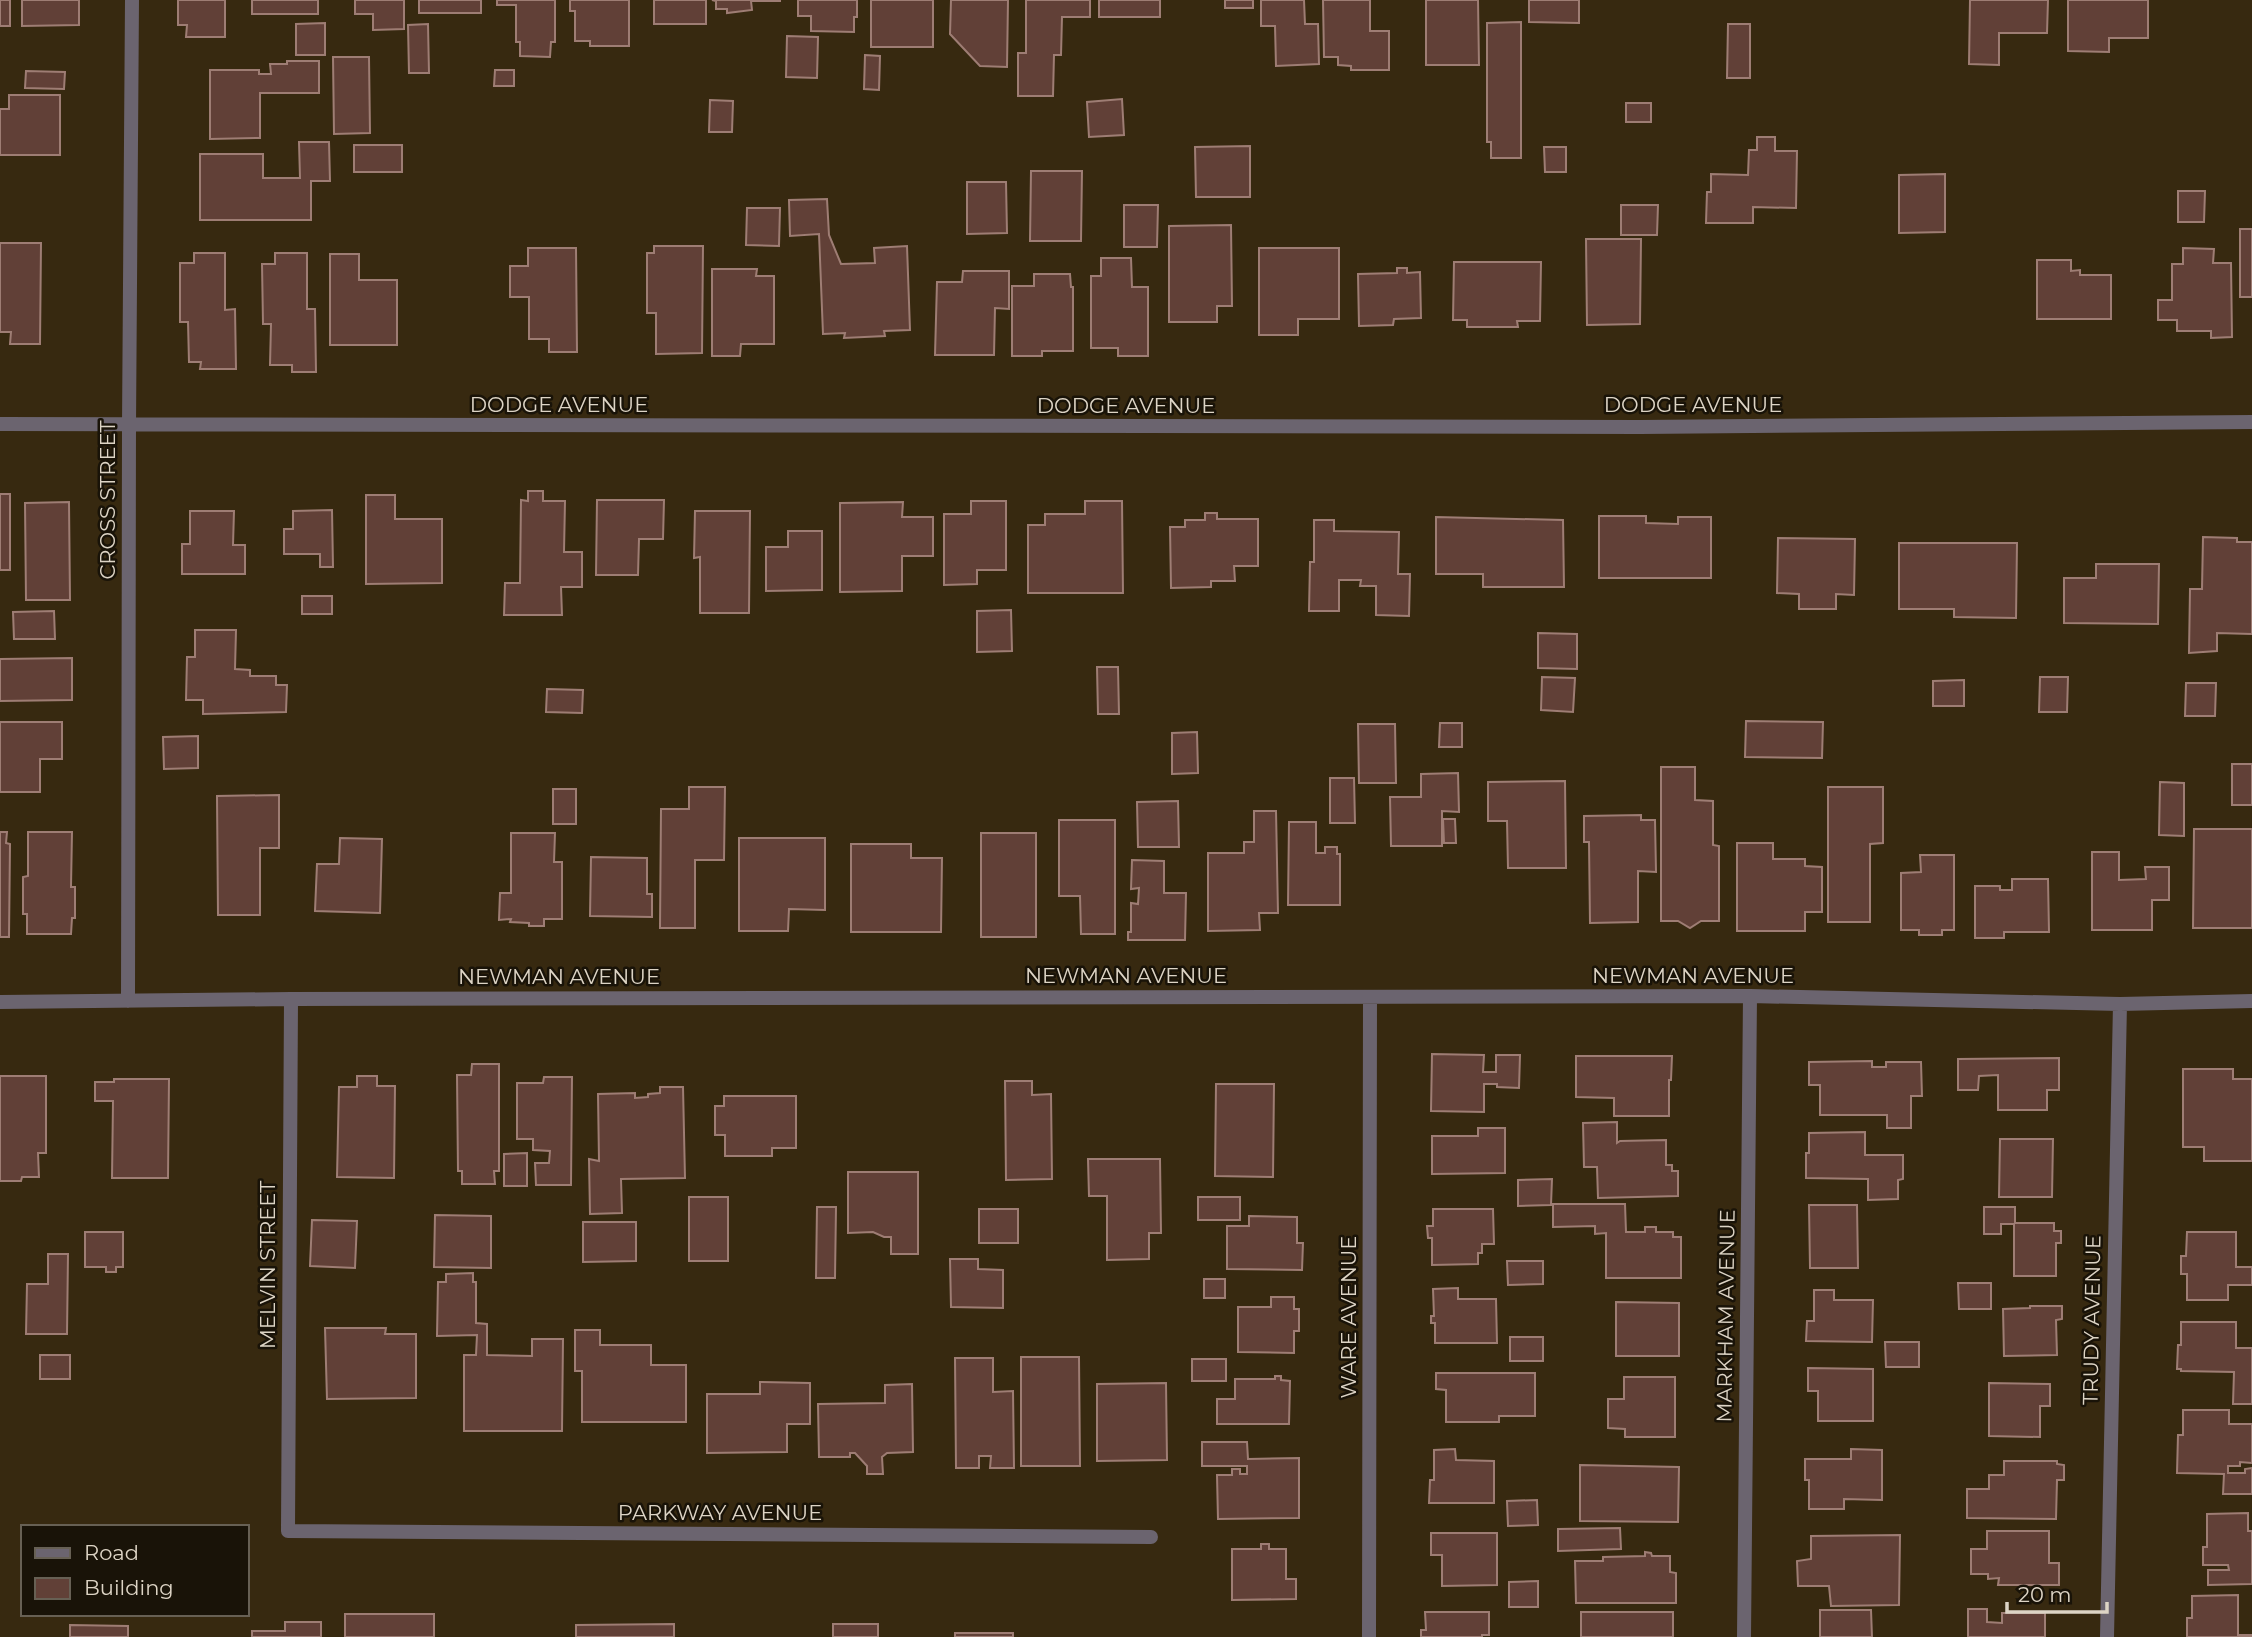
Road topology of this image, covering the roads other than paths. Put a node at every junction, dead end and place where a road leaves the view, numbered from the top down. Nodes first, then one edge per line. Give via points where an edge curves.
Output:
1 (132, 0) edge
2 (2252, 422) edge
3 (0, 424) edge
4 (129, 426) junction
5 (1750, 996) junction
6 (1370, 997) junction
7 (290, 999) junction
8 (128, 1001) junction
9 (2252, 1001) edge
10 (0, 1002) edge
11 (2120, 1004) junction
12 (288, 1531) joint
13 (1151, 1537) dead end
14 (1370, 1637) edge
15 (1744, 1637) edge
16 (2107, 1637) edge

1 - 4 street, CROSS STREET
2 - 4 street, DODGE AVENUE via 1640,427
3 - 4 street, DODGE AVENUE
4 - 8 street, CROSS STREET
5 - 6 street, NEWMAN AVENUE
5 - 11 street, NEWMAN AVENUE
5 - 15 street, MARKHAM AVENUE
6 - 7 street, NEWMAN AVENUE
6 - 14 street, WARE AVENUE
7 - 8 street, NEWMAN AVENUE
7 - 12 street, MELVIN STREET
8 - 10 street, NEWMAN AVENUE
9 - 11 street, NEWMAN AVENUE
11 - 16 street, TRUDY AVENUE
12 - 13 street, PARKWAY AVENUE

